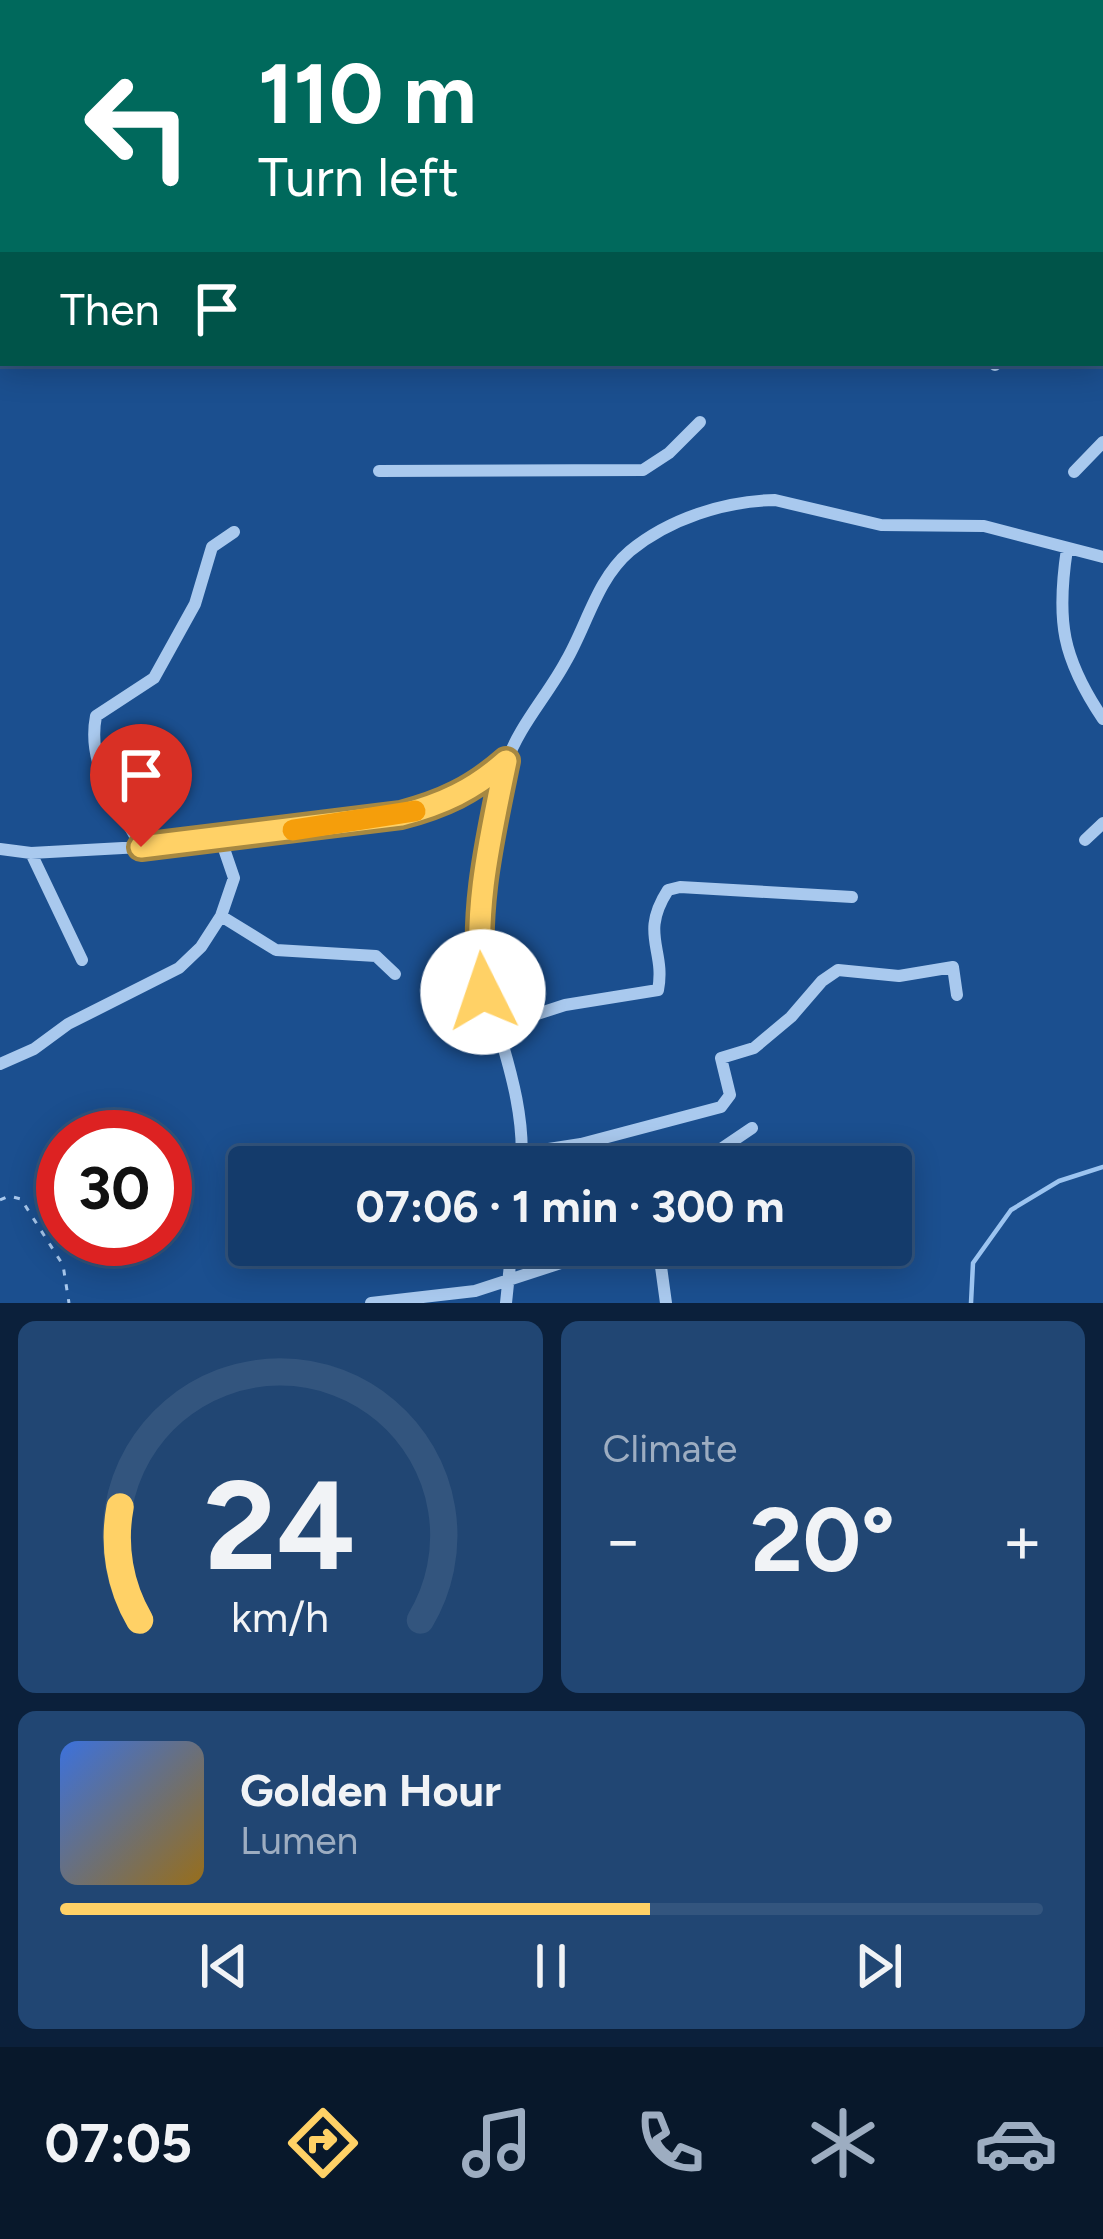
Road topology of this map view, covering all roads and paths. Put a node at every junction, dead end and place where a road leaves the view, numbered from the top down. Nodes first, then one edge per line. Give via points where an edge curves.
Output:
1 (700, 422) dead end
2 (1103, 442) edge
3 (379, 471) dead end
4 (1074, 472) dead end
5 (234, 532) dead end
6 (1067, 549) junction
7 (1103, 557) edge
8 (1103, 719) edge
9 (506, 761) junction
10 (1103, 823) edge
11 (221, 840) junction
12 (1085, 840) dead end
13 (141, 847) junction
14 (0, 849) edge
15 (32, 853) junction
16 (852, 897) dead end
17 (221, 916) junction
18 (82, 960) dead end
19 (394, 974) dead end
20 (957, 995) dead end
21 (497, 1027) junction
22 (0, 1064) edge
23 (752, 1128) dead end
24 (521, 1146) edge
25 (574, 1146) edge
26 (725, 1146) edge
27 (0, 1200) edge
28 (509, 1266) edge
29 (554, 1266) edge
30 (661, 1266) edge
31 (506, 1282) junction
32 (69, 1303) edge
33 (371, 1303) edge
34 (506, 1303) edge
35 (666, 1303) edge

1 - 3 street via 643,470
2 - 4 street
5 - 13 street via 212,547 195,604 154,678 96,716 98,772
6 - 7 street
6 - 8 street via 1059,600 1067,657
6 - 9 street via 984,526 881,526 775,500 692,516 613,569
9 - 11 street via 477,787 422,810
9 - 21 street via 477,951
10 - 12 street
11 - 13 street
11 - 17 street via 234,878
13 - 15 street
14 - 15 street
15 - 18 street
16 - 21 street via 668,890 652,928 658,989 565,1004
17 - 19 street via 276,950 376,956
17 - 22 street via 179,968
20 - 25 street via 953,968 899,976 838,970 754,1048 721,1058 730,1095 721,1107
21 - 24 street via 516,1091
23 - 26 street
27 - 32 path via 21,1199 33,1216 63,1265
28 - 31 street
29 - 31 street
30 - 35 street
31 - 33 street
31 - 34 street

